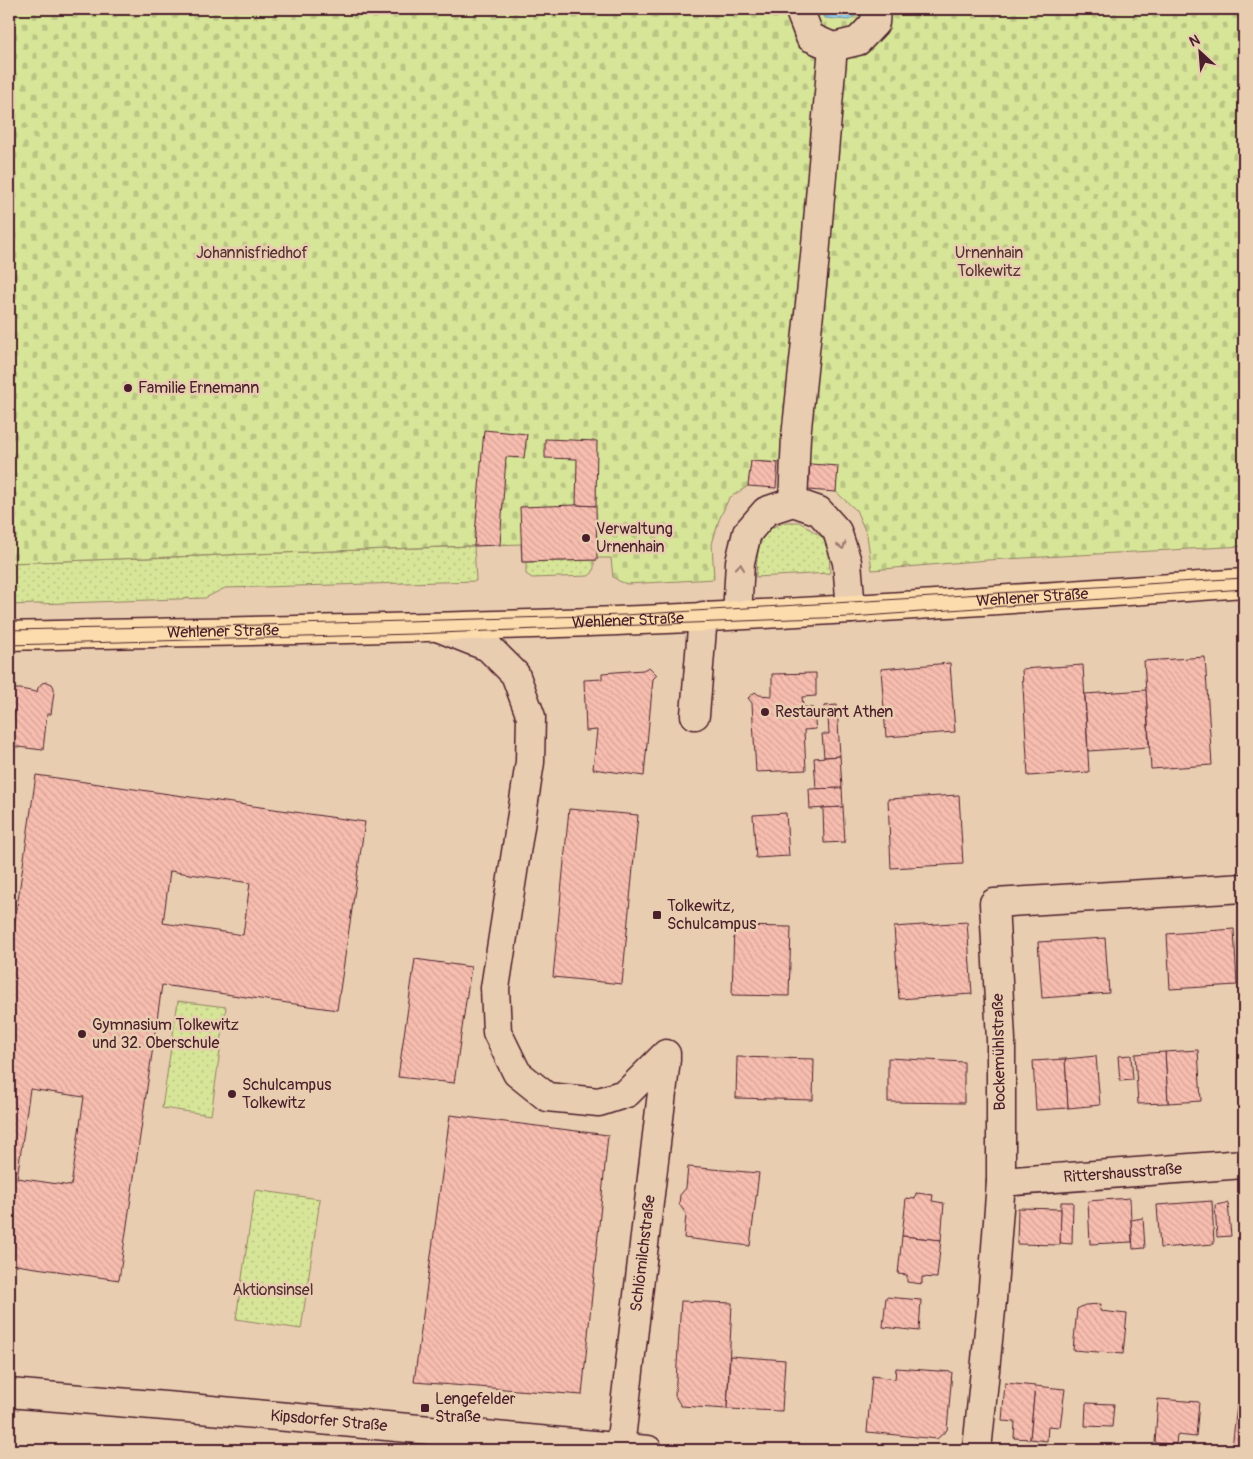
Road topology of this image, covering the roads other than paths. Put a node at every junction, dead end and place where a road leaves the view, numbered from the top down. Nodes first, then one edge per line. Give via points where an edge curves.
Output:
1 (801, 9) edge
2 (876, 9) edge
3 (833, 48) junction
4 (793, 502) junction
5 (1244, 584) edge
6 (851, 609) junction
7 (737, 615) junction
8 (704, 616) junction
9 (440, 628) junction
10 (9, 636) edge
11 (696, 715) dead end
12 (1244, 888) edge
13 (1244, 1164) edge
14 (1001, 1182) junction
15 (9, 1393) edge
16 (620, 1448) junction
17 (648, 1450) edge
18 (977, 1450) edge

1 - 3 street via 810,37
2 - 3 street via 875,23 858,41
3 - 4 street via 796,437
4 -> 6 street via 818,511 837,531 846,562
7 -> 4 street via 740,562 747,533 766,511
5 - 6 main road, Wehlener Straße
6 - 7 main road, Wehlener Straße
7 - 8 main road, Wehlener Straße
8 - 9 main road, Wehlener Straße
8 - 11 street
9 - 10 main road, Wehlener Straße
9 - 16 street, Schlömilchstraße via 488,647 514,674 531,716 530,762 495,988 497,1032 517,1073 547,1097 599,1102 627,1093 666,1056
12 - 14 street, Bockemühlstraße via 994,903 1001,1040
13 - 14 street, Rittershausstraße
14 - 18 street, Bockemühlstraße
15 - 16 street, Kipsdorfer Straße
16 - 17 street, Kipsdorfer Straße

